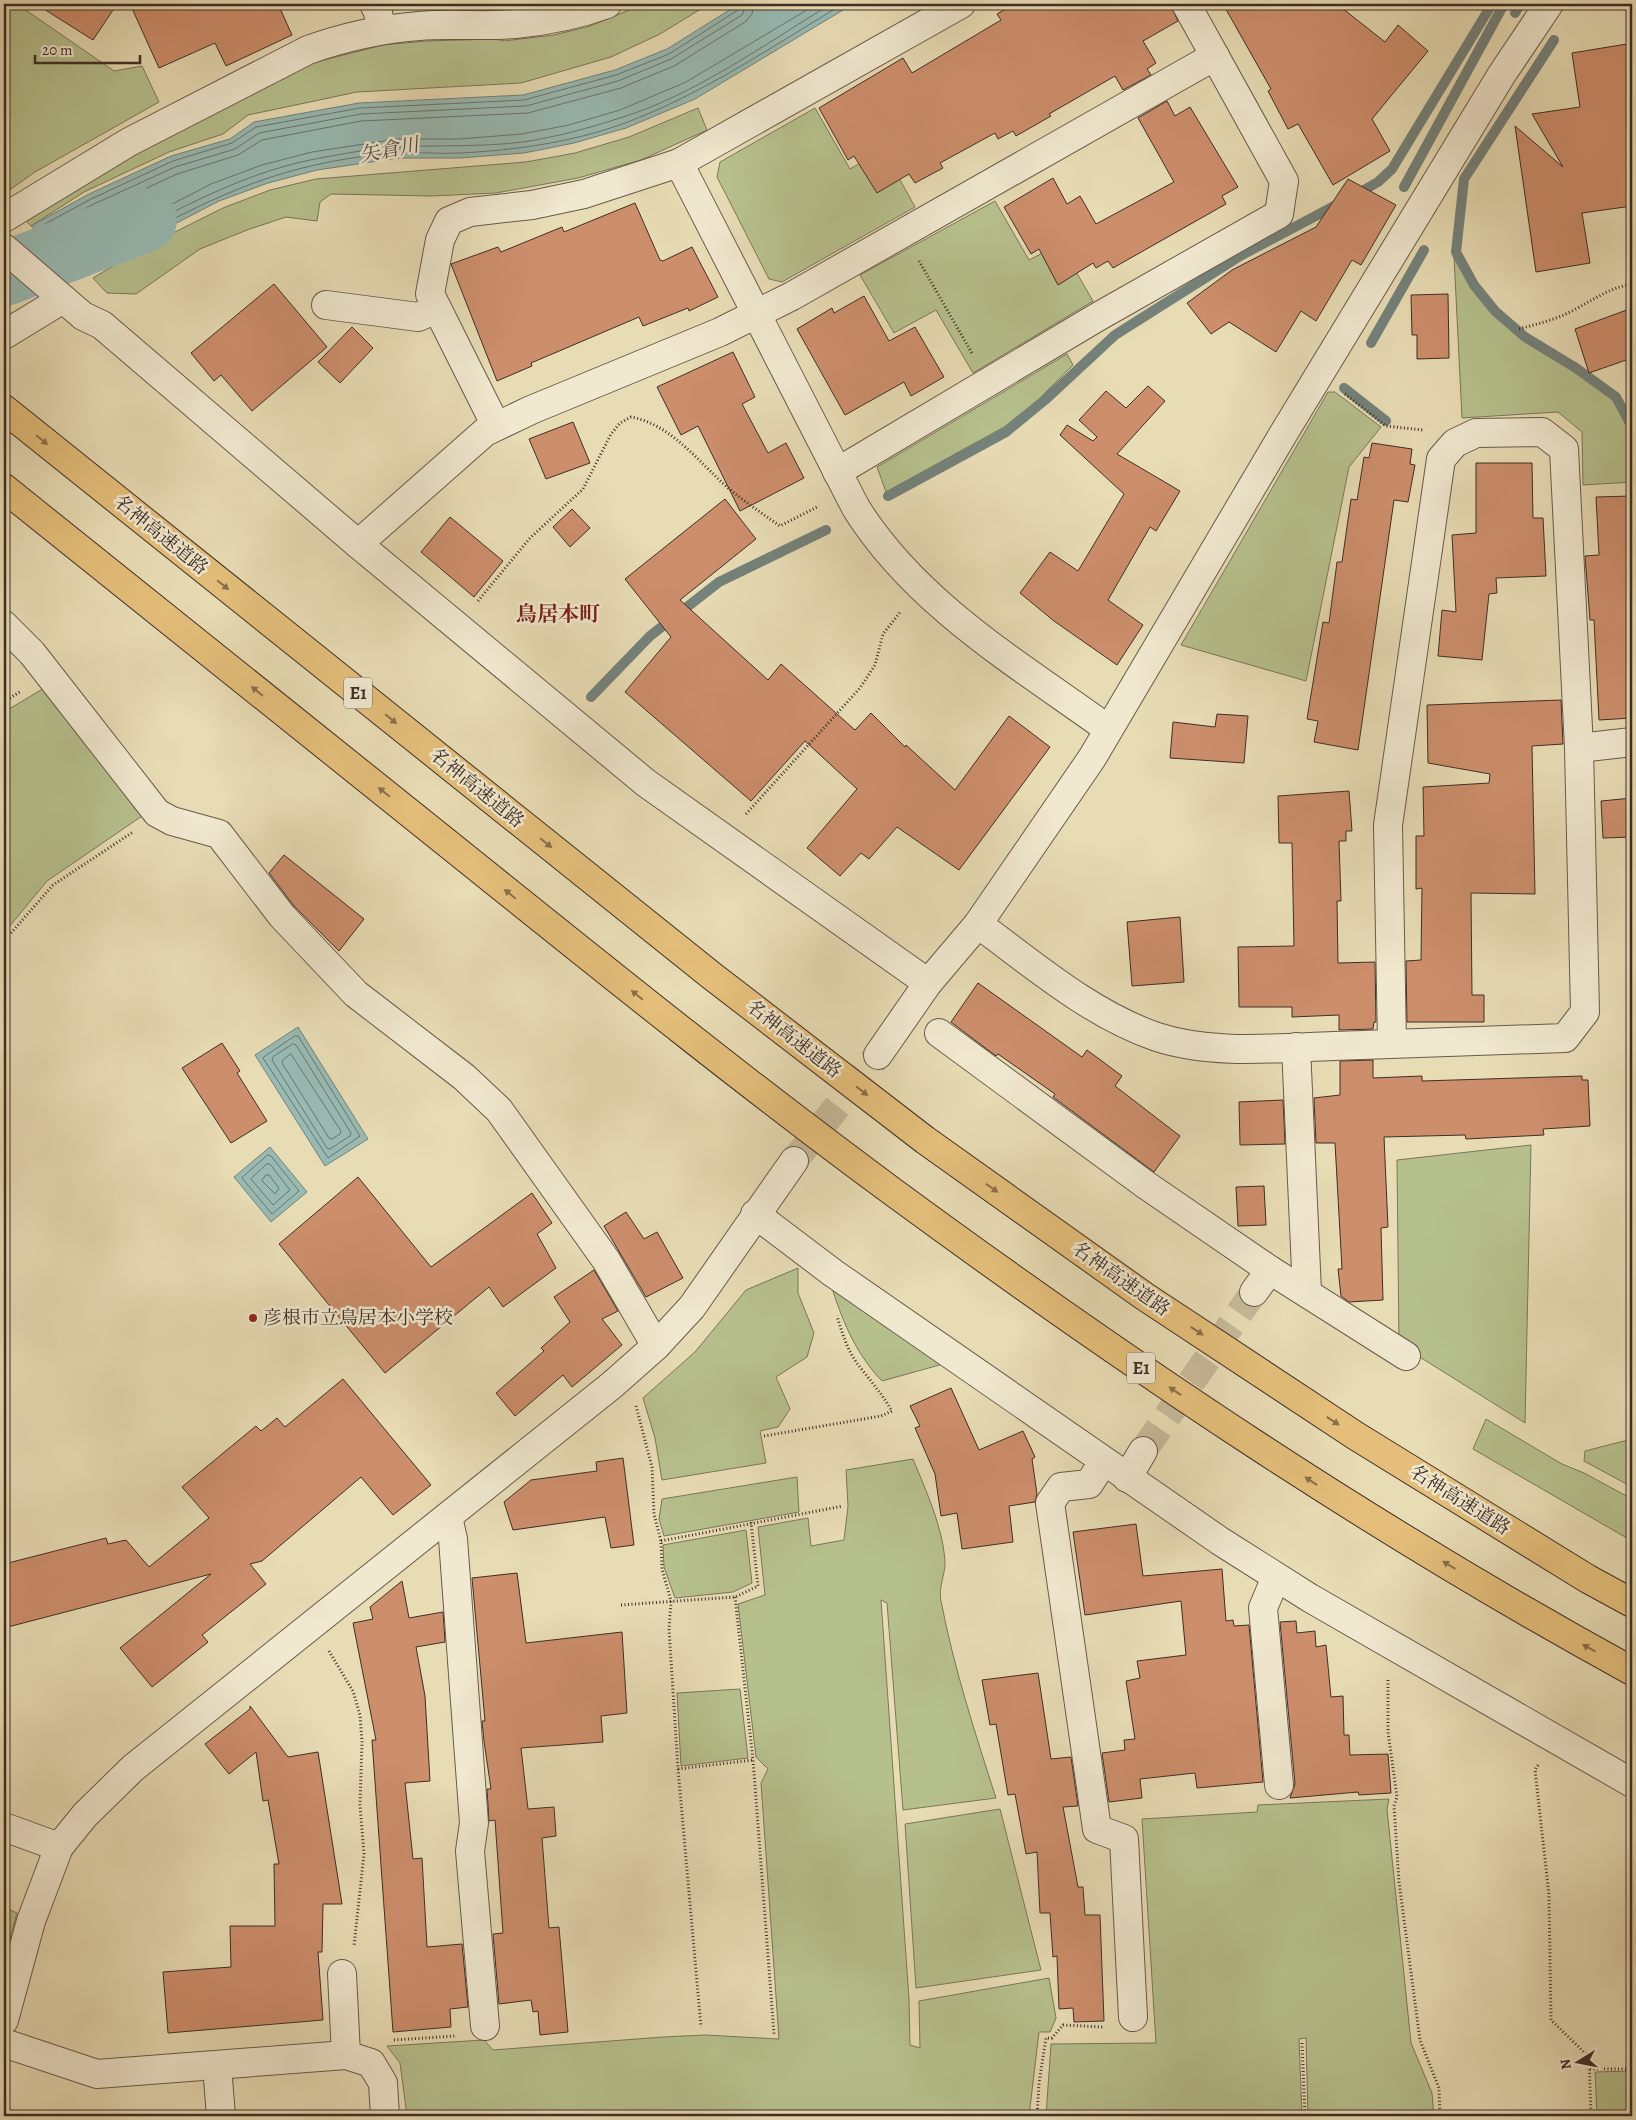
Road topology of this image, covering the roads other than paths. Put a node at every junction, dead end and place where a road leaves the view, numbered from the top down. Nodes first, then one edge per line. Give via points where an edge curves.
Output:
1 (374, 4) edge
2 (608, 4) edge
3 (961, 4) edge
4 (1186, 4) edge
5 (1550, 4) edge
6 (381, 30) junction
7 (1215, 56) junction
8 (679, 163) junction
9 (4, 218) edge
10 (4, 248) edge
11 (58, 295) junction
12 (326, 305) dead end
13 (438, 309) junction
14 (758, 314) junction
15 (4, 335) edge
16 (4, 410) edge
17 (496, 426) junction
18 (837, 472) junction
19 (4, 488) edge
20 (358, 544) junction
21 (4, 625) edge
22 (1108, 728) junction
23 (1632, 742) edge
24 (1579, 748) junction
25 (978, 924) junction
26 (928, 984) junction
27 (939, 1033) dead end
28 (1392, 1044) junction
29 (1296, 1047) junction
30 (878, 1055) tunnel mouth
31 (794, 1161) tunnel mouth
32 (755, 1214) junction
33 (1270, 1270) junction
34 (1254, 1292) tunnel mouth
35 (1307, 1292) junction
36 (656, 1346) junction
37 (1406, 1356) dead end
38 (1143, 1451) tunnel mouth
39 (1103, 1462) junction
40 (1126, 1478) junction
41 (448, 1516) junction
42 (1276, 1577) junction
43 (1632, 1603) edge
44 (1632, 1671) edge
45 (1632, 1783) edge
46 (1279, 1785) dead end
47 (4, 1827) edge
48 (59, 1847) junction
49 (342, 1974) dead end
50 (1133, 2017) road end
51 (4, 2020) edge
52 (485, 2026) road end
53 (4, 2043) edge
54 (346, 2055) junction
55 (217, 2066) junction
56 (221, 2116) edge
57 (384, 2116) edge

1 - 6 street
2 - 6 street via 555,20
3 - 8 street
4 - 7 street
5 - 22 street via 1492,91
6 - 9 street via 338,39 284,60 121,147
7 - 14 street
7 - 18 street via 1284,181 1279,214 1101,315
8 - 13 street via 584,194 532,206 470,212 449,221 440,240 430,294
8 - 14 street
10 - 11 street
11 - 15 street
11 - 20 street via 83,316 102,325
12 - 13 street via 418,318
13 - 17 street
14 - 17 street
14 - 18 street
16 -> 43 highway, 名神高速道路 / E1 via 712,976 925,1140 1144,1296 1356,1436
17 - 20 street via 485,432
18 - 22 street via 872,535 915,583 985,641
44 -> 19 highway, E1 via 1560,1632 1324,1490 1110,1348 890,1190 675,1026
20 - 26 street via 646,783
21 - 36 street via 32,652 157,812 172,821 219,834 282,916 356,994 464,1078 499,1110 606,1260
22 - 25 street via 1092,758
23 - 24 street
24 - 28 street via 1585,1012 1565,1038
24 - 28 street via 1564,449 1542,432 1476,433 1455,443 1442,458 1388,824
25 - 26 street
25 - 29 street via 1084,1000 1117,1020 1157,1037 1219,1048
26 - 30 street
27 - 33 street via 1146,1185
28 - 29 street
29 - 35 street
31 - 32 street
32 - 36 street via 692,1307
32 - 39 street via 833,1273
33 - 34 street
33 - 35 street
35 - 37 street
36 - 41 street
38 - 40 street
39 - 40 street
39 - 50 street via 1089,1484 1061,1487 1050,1503 1097,1829 1124,1839
40 - 42 street
41 - 48 street via 133,1768 85,1815
41 - 52 street via 453,1539 473,1814 470,1851
42 - 45 street
42 - 46 street via 1263,1608
47 - 48 street
48 - 51 street via 31,1921
49 - 54 street
53 - 55 street via 97,2074
54 - 55 street
54 - 57 street via 371,2063 383,2083
55 - 56 street

